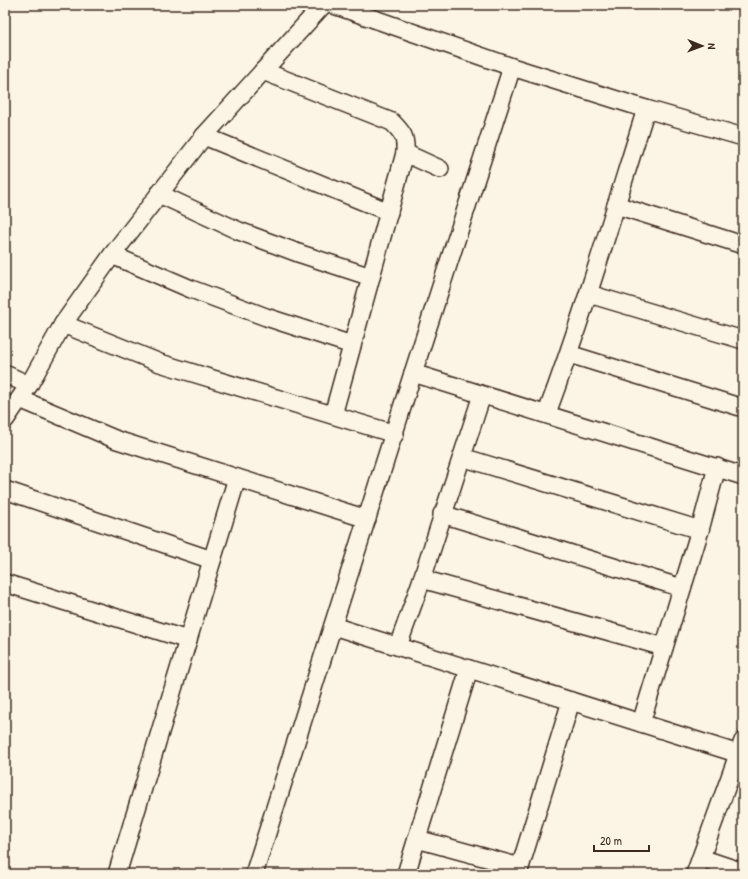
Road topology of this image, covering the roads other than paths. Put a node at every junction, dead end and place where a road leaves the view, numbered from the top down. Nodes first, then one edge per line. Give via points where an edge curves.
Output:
1 (323, 5) edge
2 (334, 5) edge
3 (512, 67) junction
4 (263, 70) junction
5 (646, 109) junction
6 (204, 136) junction
7 (743, 137) edge
8 (405, 153) junction
9 (440, 169) dead end
10 (159, 194) junction
11 (616, 205) junction
12 (389, 212) junction
13 (743, 244) edge
14 (112, 256) junction
15 (371, 277) junction
16 (589, 294) junction
17 (63, 324) junction
18 (743, 340) edge
19 (352, 344) junction
20 (569, 354) junction
21 (413, 373) junction
22 (5, 374) edge
23 (29, 385) junction
24 (482, 395) junction
25 (20, 399) junction
26 (743, 408) edge
27 (547, 414) junction
28 (333, 415) junction
29 (5, 420) edge
30 (395, 434) junction
31 (462, 457) junction
32 (717, 467) junction
33 (743, 476) edge
34 (237, 478) junction
35 (5, 490) edge
36 (442, 514) junction
37 (367, 519) junction
38 (700, 530) junction
39 (212, 560) junction
40 (422, 578) junction
41 (5, 583) edge
42 (682, 588) junction
43 (333, 626) junction
44 (188, 640) junction
45 (398, 646) junction
46 (664, 648) junction
47 (468, 669) junction
48 (571, 701) junction
49 (641, 723) junction
50 (741, 748) edge
51 (738, 774) edge
52 (417, 839) junction
53 (698, 866) edge
54 (519, 870) edge
55 (743, 872) edge
56 (117, 874) edge
57 (254, 874) edge
58 (406, 874) edge

1 - 4 street
2 - 3 street
3 - 5 street
3 - 21 street
4 - 6 street
4 - 8 street via 392,122 402,131 406,142
5 - 7 street
5 - 11 street
6 - 10 street
6 - 12 street
8 - 9 street
8 - 12 street
10 - 14 street
10 - 15 street via 239,231
11 - 13 street
11 - 16 street
12 - 15 street
14 - 17 street
14 - 19 street via 266,317
15 - 19 street
16 - 18 street
16 - 20 street
17 - 23 street
17 - 28 street via 160,363
19 - 28 street
20 - 26 street
20 - 27 street
21 - 24 street
21 - 30 street
22 - 23 street
23 - 25 street
24 - 27 street
24 - 31 street
25 - 29 street
25 - 34 street via 117,440
27 - 32 street
28 - 30 street
30 - 37 street
31 - 36 street
31 - 38 street
32 - 33 street
32 - 38 street
34 - 37 street
34 - 39 street
35 - 39 street
36 - 40 street
36 - 42 street
37 - 43 street
38 - 42 street
39 - 44 street
40 - 45 street
40 - 46 street
41 - 44 street
42 - 46 street
43 - 45 street
43 - 57 street
44 - 56 street
45 - 47 street
46 - 49 street
47 - 48 street
47 - 52 street
48 - 49 street
48 - 54 street
49 - 50 street
50 - 51 street
51 - 53 street
52 - 54 street
52 - 58 street
53 - 55 street

